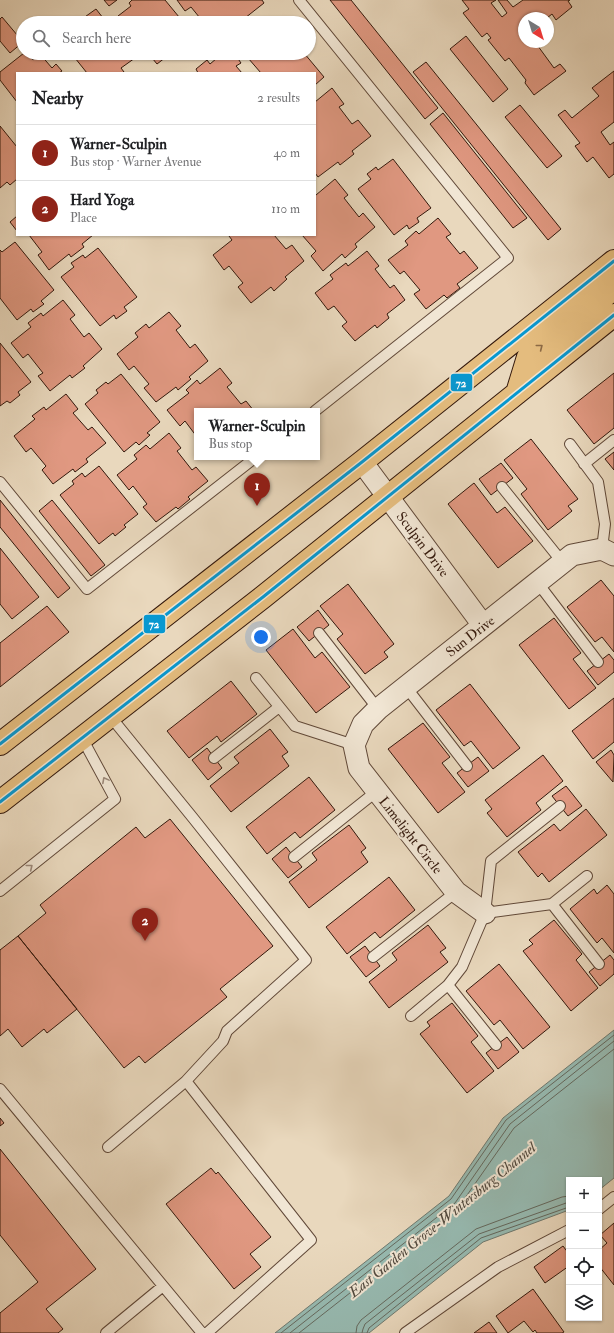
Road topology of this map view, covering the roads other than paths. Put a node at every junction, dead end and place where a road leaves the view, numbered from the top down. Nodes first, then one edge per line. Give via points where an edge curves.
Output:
1 (299, 0) edge
2 (312, 16) edge
3 (316, 21) edge
4 (612, 263) edge
5 (614, 316) edge
6 (517, 393) junction
7 (319, 408) edge
8 (614, 440) edge
9 (570, 444) dead end
10 (252, 460) edge
11 (362, 462) junction
12 (584, 464) junction
13 (0, 482) edge
14 (502, 487) dead end
15 (387, 497) junction
16 (608, 552) edge
17 (563, 563) junction
18 (538, 582) junction
19 (483, 625) junction
20 (319, 633) dead end
21 (598, 662) dead end
22 (256, 678) dead end
23 (406, 687) junction
24 (279, 707) junction
25 (378, 709) junction
26 (110, 716) junction
27 (82, 738) junction
28 (0, 744) edge
29 (354, 745) junction
30 (214, 758) dead end
31 (466, 766) dead end
32 (377, 791) junction
33 (0, 802) edge
34 (560, 806) dead end
35 (294, 857) dead end
36 (587, 876) dead end
37 (0, 891) edge
38 (456, 892) junction
39 (552, 904) junction
40 (485, 912) junction
41 (373, 957) dead end
42 (599, 964) dead end
43 (448, 985) junction
44 (411, 1016) dead end
45 (496, 1046) dead end
46 (186, 1081) junction
47 (0, 1089) edge
48 (108, 1147) dead end
49 (614, 1197) edge
50 (602, 1207) edge
51 (566, 1232) edge
52 (163, 1286) junction
53 (106, 1333) edge
54 (202, 1333) edge
55 (207, 1333) edge
56 (404, 1333) edge

1 - 2 lane
3 - 7 lane via 508,258
6 -> 4 main road via 528,357 606,295
4 - 11 main road
5 - 6 main road
6 - 15 main road
8 - 12 lane
9 - 12 lane
10 - 13 lane via 87,589
11 - 15 street, Sculpin Drive
11 - 28 main road
12 - 16 lane via 598,482
14 - 17 lane
15 - 19 street, Sculpin Drive
15 - 26 main road
16 - 17 street, Sun Drive via 572,555
17 - 18 street, Sun Drive
18 - 19 street, Sun Drive
18 - 21 lane
19 - 23 street, Sun Drive
20 - 25 lane
22 - 24 lane
23 - 25 street, Sun Drive
23 - 31 lane
24 - 29 lane via 295,726
24 - 30 lane
25 - 29 street, Sun Drive via 363,724
26 - 27 main road
26 - 46 lane via 306,960 228,1031 223,1041
27 - 33 main road
37 -> 27 lane via 115,799
29 - 32 street, Limelight Circle via 359,768
32 - 35 lane
32 - 38 street, Limelight Circle
34 - 40 lane via 491,861
36 - 39 lane
38 - 40 street, Limelight Circle
38 - 41 lane
39 - 40 lane
39 - 42 lane
40 - 43 lane via 462,967
43 - 44 lane
43 - 45 lane
46 - 48 lane
46 - 55 lane via 311,1240
47 - 52 lane
49 - 50 lane
51 - 56 lane via 498,1267
52 - 53 lane
52 - 54 lane

